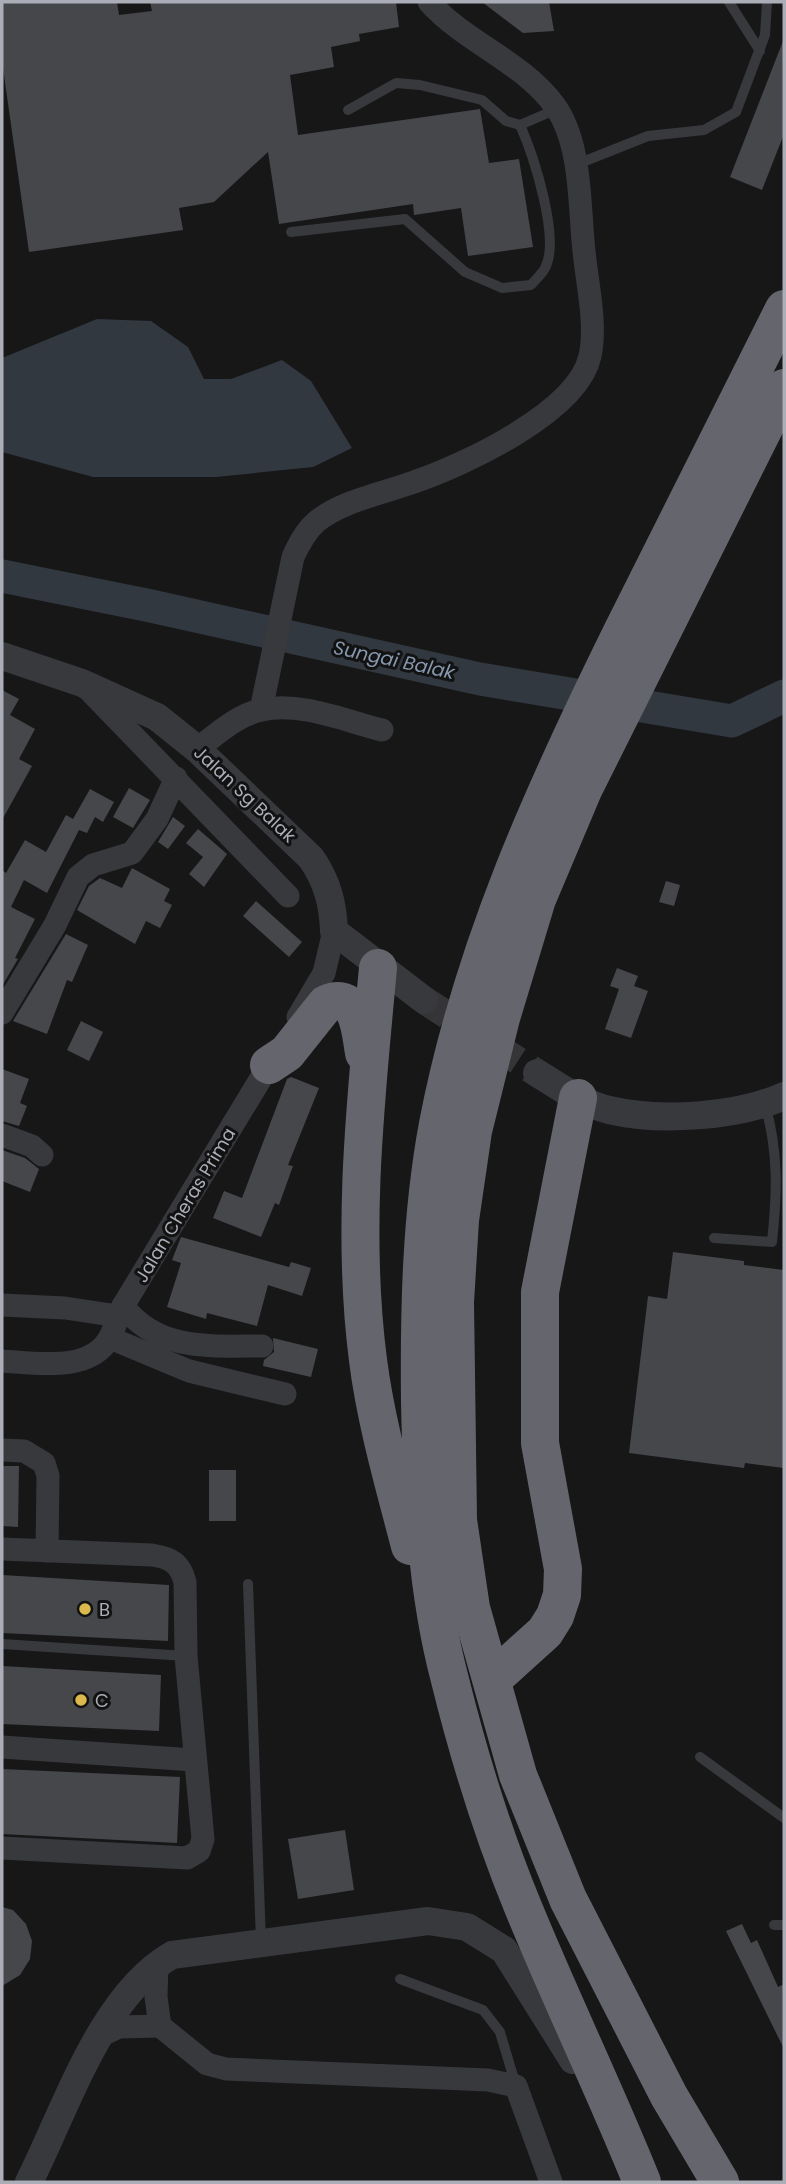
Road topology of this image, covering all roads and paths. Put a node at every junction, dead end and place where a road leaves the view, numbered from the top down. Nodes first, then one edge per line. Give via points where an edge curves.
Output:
1 (429, 2) edge
2 (729, 2) edge
3 (767, 2) edge
4 (760, 51) junction
5 (557, 109) junction
6 (348, 110) dead end
7 (520, 125) junction
8 (575, 165) junction
9 (291, 232) dead end
10 (784, 309) edge
11 (784, 388) edge
12 (658, 599) junction
13 (3, 660) edge
14 (82, 683) junction
15 (261, 710) junction
16 (382, 730) dead end
17 (197, 749) junction
18 (176, 778) junction
19 (567, 784) junction
20 (288, 896) dead end
21 (334, 931) junction
22 (378, 968) junction
23 (324, 974) junction
24 (424, 1000) tunnel mouth
25 (2, 1013) edge
26 (270, 1065) junction
27 (537, 1073) tunnel mouth
28 (368, 1079) junction
29 (578, 1098) junction
30 (775, 1100) edge
31 (2, 1135) edge
32 (43, 1155) dead end
33 (714, 1238) dead end
34 (2, 1305) edge
35 (120, 1311) junction
36 (110, 1338) junction
37 (262, 1346) dead end
38 (2, 1361) edge
39 (285, 1394) dead end
40 (2, 1450) edge
41 (2, 1549) edge
42 (47, 1551) junction
43 (248, 1584) dead end
44 (434, 1610) junction
45 (2, 1644) edge
46 (187, 1656) junction
47 (493, 1679) junction
48 (2, 1747) edge
49 (700, 1757) dead end
50 (194, 1760) junction
51 (784, 1818) edge
52 (2, 1848) edge
53 (261, 1942) junction
54 (158, 1963) junction
55 (400, 1979) dead end
56 (160, 2025) junction
57 (96, 2038) junction
58 (516, 2086) junction
59 (638, 2172) edge
60 (29, 2182) edge
61 (551, 2182) edge
62 (720, 2182) edge

1 - 5 street via 444,18 537,83
2 - 4 lane
3 - 4 lane
4 - 8 lane via 736,112 704,131 648,136
5 - 7 lane
5 - 8 street
6 - 7 lane via 396,83 420,85 482,100 506,121
7 - 9 lane via 531,150 549,235 546,267 531,285 502,288 465,272 405,219
8 - 15 street via 592,321 590,357 578,383 551,411 521,431 429,477 341,508 303,536 293,557
10 - 12 highway
11 - 12 highway
12 - 19 highway
13 - 14 street, Jalan Sg Balak
14 - 17 street, Jalan Sg Balak via 157,717
14 - 18 street
15 - 16 street via 301,710
15 - 17 street via 230,724
17 - 21 street, Jalan Sg Balak via 311,858 331,900
18 - 20 street
18 - 25 street via 158,819 132,853 93,865 78,877
19 - 44 highway via 489,931 439,1123 428,1200 421,1310 421,1442
19 - 47 highway via 473,1131 460,1220 455,1302 458,1520 471,1608
21 - 22 street
21 - 23 street, Jalan Cheras Prima
22 - 23 street via 349,961
22 - 24 street
22 - 28 highway
23 - 26 street, Jalan Cheras Prima
26 - 28 highway via 287,1053 334,1000 352,1006 358,1014
26 - 35 street, Jalan Cheras Prima
27 - 29 street
28 - 44 highway via 360,1206 368,1360 415,1568
29 - 30 street via 608,1110 636,1114 705,1115
29 - 47 highway via 540,1292 540,1443 563,1569 562,1595 545,1632
30 - 33 lane via 777,1192 772,1242
31 - 32 street
34 - 35 street
35 - 36 street, Jalan Cheras Prima
35 - 37 street via 166,1339
36 - 38 street via 96,1354 70,1362
36 - 39 street via 189,1371
40 - 42 street via 24,1451 44,1463 48,1475
41 - 42 street
42 - 46 street via 152,1555 176,1562 185,1582
43 - 53 lane
44 - 59 highway via 501,1850
45 - 46 lane
46 - 50 street
47 - 62 highway via 518,1775 568,1899 669,2096
48 - 50 street
49 - 51 lane
50 - 52 street via 203,1839 199,1851 187,1858
53 - 54 street via 191,1951
53 - 59 street via 428,1921 467,1927 487,1938 504,1950 522,1975
54 - 56 street
54 - 57 street
55 - 58 lane via 483,2010 500,2032
56 - 57 street via 119,2027
56 - 58 street via 207,2064 226,2069 488,2080
57 - 60 street
58 - 61 street

